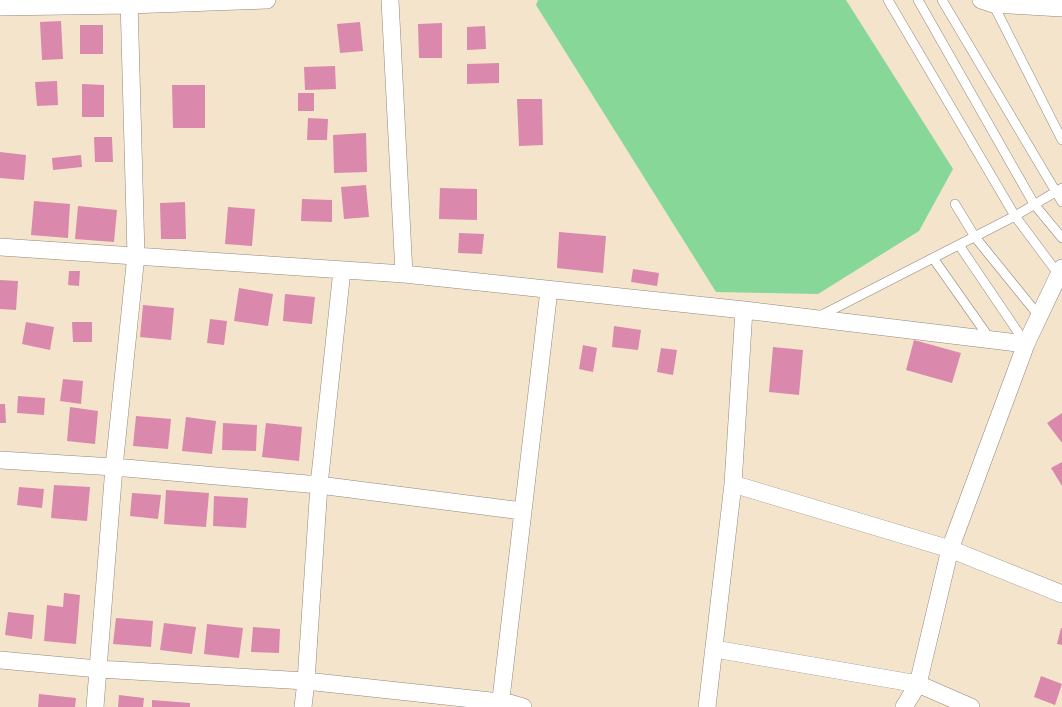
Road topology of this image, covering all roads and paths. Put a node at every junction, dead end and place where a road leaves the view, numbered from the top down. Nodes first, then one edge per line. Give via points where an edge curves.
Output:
1 (267, 0) edge
2 (390, 0) edge
3 (888, 0) edge
4 (918, 0) edge
5 (942, 0) edge
6 (129, 2) edge
7 (987, 2) edge
8 (0, 7) edge
9 (1062, 8) edge
10 (1062, 140) edge
11 (1059, 190) edge
12 (1062, 202) edge
13 (954, 204) dead end
14 (1034, 204) junction
15 (1015, 216) junction
16 (975, 236) junction
17 (1062, 238) edge
18 (959, 245) junction
19 (0, 247) edge
20 (136, 256) junction
21 (933, 258) junction
22 (342, 270) junction
23 (1060, 272) edge
24 (404, 274) junction
25 (549, 290) junction
26 (744, 310) junction
27 (1039, 316) junction
28 (815, 319) junction
29 (990, 340) junction
30 (1026, 344) junction
31 (0, 460) edge
32 (114, 467) junction
33 (319, 484) junction
34 (733, 484) junction
35 (522, 511) junction
36 (950, 549) junction
37 (1062, 594) edge
38 (715, 649) junction
39 (0, 660) edge
40 (98, 669) junction
41 (306, 681) junction
42 (918, 684) junction
43 (500, 705) edge
44 (95, 707) edge
45 (303, 707) edge
46 (523, 707) edge
47 (707, 707) edge
48 (904, 707) edge
49 (971, 707) edge

1 - 6 street
2 - 24 street
3 - 15 lane
4 - 14 lane
5 - 11 lane
6 - 8 street
6 - 20 street
7 - 9 street
7 - 10 lane
11 - 12 lane
11 - 14 lane
13 - 16 lane
14 - 15 lane
14 - 17 lane
15 - 16 lane
15 - 23 lane
16 - 18 lane
16 - 27 lane
18 - 21 lane
18 - 30 lane
19 - 20 street
20 - 22 street
20 - 32 street
21 - 28 lane
21 - 29 lane
22 - 24 street
22 - 33 street
23 - 27 street
24 - 25 street
25 - 26 street
25 - 35 street
26 - 28 street
26 - 34 street
27 - 30 street
28 - 29 street
29 - 30 street
30 - 36 street
31 - 32 street
32 - 33 street
32 - 40 street
33 - 35 street
33 - 41 street
34 - 36 street
34 - 38 street
35 - 43 street
36 - 37 street
36 - 42 street
38 - 42 street
38 - 47 street
39 - 40 street
40 - 41 street
40 - 44 street
41 - 43 street
41 - 45 street
42 - 48 street
42 - 49 street
43 - 46 street

